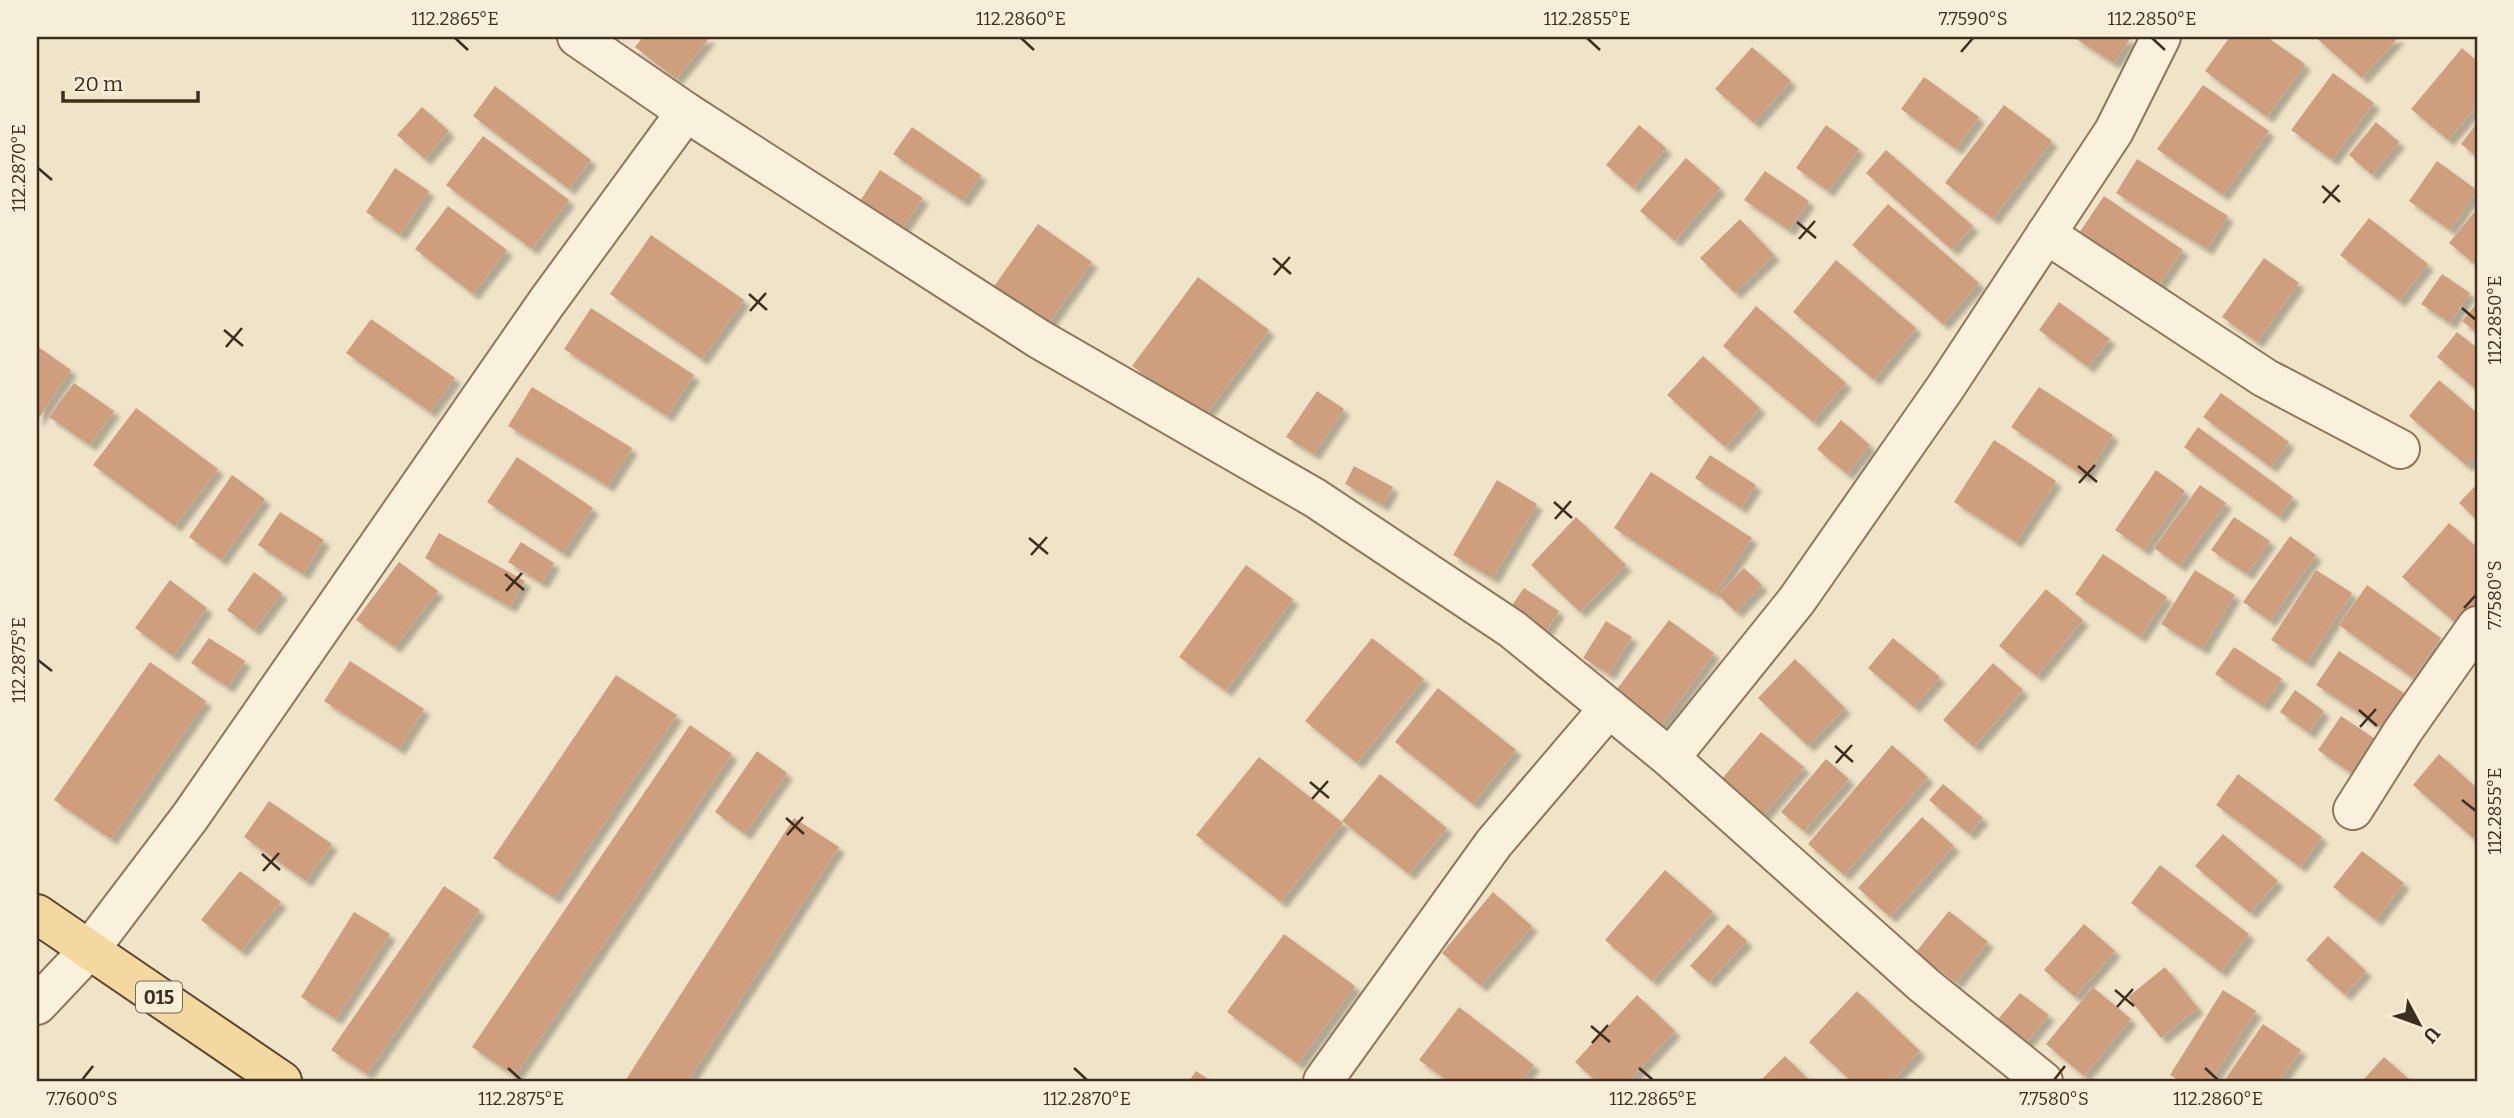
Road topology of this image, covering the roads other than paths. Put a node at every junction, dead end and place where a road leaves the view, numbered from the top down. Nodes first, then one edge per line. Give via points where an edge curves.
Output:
1 (577, 37) edge
2 (2161, 37) edge
3 (686, 112) junction
4 (2046, 234) junction
5 (2400, 449) dead end
6 (2477, 626) edge
7 (1609, 708) junction
8 (1670, 758) junction
9 (2353, 810) dead end
10 (37, 914) edge
11 (90, 949) junction
12 (37, 1005) edge
13 (282, 1081) edge
14 (1323, 1081) edge
15 (2043, 1081) edge

1 - 3 street
2 - 4 street via 2114,131
3 - 7 street via 1039,339 1315,498 1512,629
3 - 11 street via 547,302 190,817
4 - 5 street via 2265,379
4 - 8 street via 1797,600
6 - 9 street
7 - 8 street
7 - 14 street via 1493,843
8 - 15 street via 1925,986
10 - 11 main road, 015
11 - 12 street
11 - 13 main road, 015

